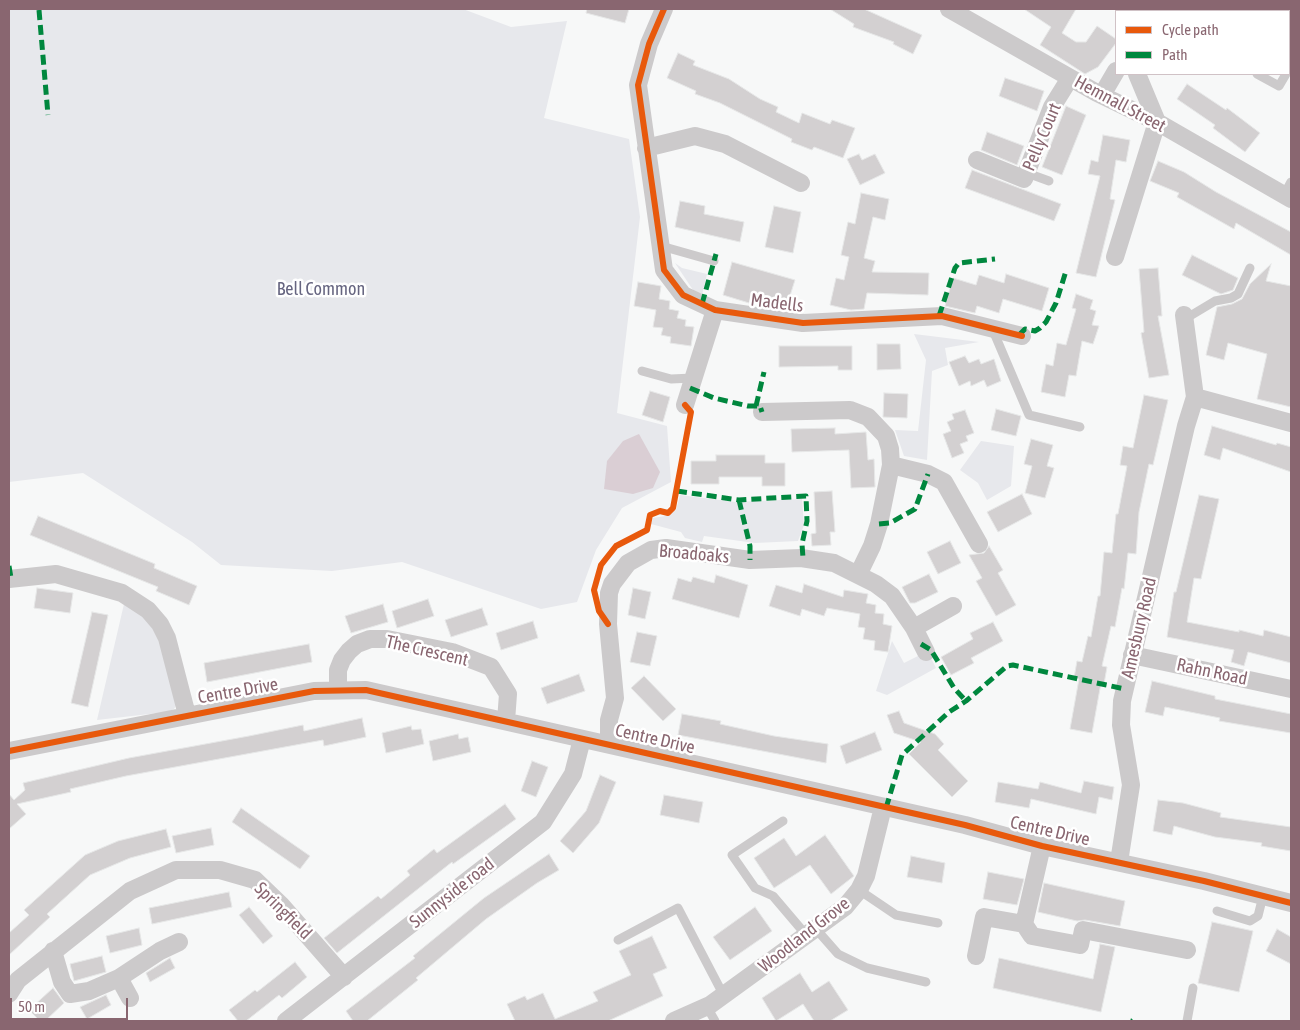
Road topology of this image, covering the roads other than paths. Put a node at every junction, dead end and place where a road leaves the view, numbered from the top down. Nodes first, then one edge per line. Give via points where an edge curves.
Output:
1 (664, 9) edge
2 (949, 9) edge
3 (1115, 72) edge
4 (1137, 75) edge
5 (1259, 75) edge
6 (1285, 75) edge
7 (1070, 78) junction
8 (1102, 95) junction
9 (1157, 122) junction
10 (646, 148) junction
11 (977, 160) dead end
12 (1027, 173) junction
13 (1049, 181) dead end
14 (801, 182) dead end
15 (1289, 192) edge
16 (661, 246) junction
17 (1115, 257) dead end
18 (714, 261) dead end
19 (1250, 268) dead end
20 (715, 310) junction
21 (1184, 317) joint
22 (992, 327) junction
23 (1022, 336) dead end
24 (642, 371) dead end
25 (693, 378) junction
26 (1196, 397) junction
27 (685, 406) dead end
28 (762, 412) dead end
29 (1291, 423) edge
30 (1080, 427) dead end
31 (891, 465) junction
32 (979, 544) dead end
33 (858, 575) junction
34 (9, 579) edge
35 (953, 606) dead end
36 (914, 628) junction
37 (926, 652) dead end
38 (1132, 654) junction
39 (338, 689) junction
40 (1291, 690) edge
41 (187, 715) junction
42 (506, 721) junction
43 (582, 738) junction
44 (609, 744) junction
45 (9, 751) edge
46 (883, 808) junction
47 (783, 821) dead end
48 (1042, 846) junction
49 (1119, 862) junction
50 (859, 890) junction
51 (1263, 896) junction
52 (1291, 903) edge
53 (1217, 911) dead end
54 (938, 923) dead end
55 (1024, 924) junction
56 (811, 932) junction
57 (618, 940) dead end
58 (180, 942) dead end
59 (1187, 950) dead end
60 (53, 951) junction
61 (976, 956) dead end
62 (344, 977) junction
63 (119, 978) junction
64 (926, 982) dead end
65 (1193, 988) dead end
66 (9, 994) edge
67 (724, 996) junction
68 (130, 998) dead end
69 (711, 1014) edge
70 (286, 1021) edge
71 (674, 1021) edge
72 (1188, 1021) edge

1 - 10 street, Madells via 648,44 638,85
2 - 7 street, Hemnall Street
3 - 8 street
4 - 9 street
5 - 6 lane via 1279,86
7 - 8 street, Hemnall Street
7 - 12 street, Pelly Court via 1052,107
8 - 9 street, Hemnall Street
9 - 15 street, Hemnall Street
9 - 17 street
10 - 14 street via 695,136 725,144
10 - 16 street, Madells
11 - 12 street, Pelly Court via 1024,178
12 - 13 lane
16 - 18 lane
16 - 20 street, Madells via 664,270 684,295
19 - 21 lane via 1238,294
20 - 22 street, Madells via 803,323 942,316
20 - 25 street
21 - 26 street
22 - 23 street, Madells
22 - 30 lane via 1029,415
24 - 25 lane via 671,378
25 - 27 street
26 - 29 street
26 - 38 street, Amesbury Road via 1186,426
28 - 31 street via 858,412 886,436
31 - 32 street via 928,474 944,482
31 - 33 street via 879,524
33 - 36 street, Broadoaks via 892,596
33 - 44 street, Broadoaks via 834,563 801,558 755,560 666,548 638,556 612,584 607,604 615,698 609,720
34 - 41 street via 56,574 122,593 148,610 167,638
35 - 36 street
36 - 37 street, Broadoaks
38 - 40 street, Rahn Road
38 - 49 street, Amesbury Road via 1122,701 1121,725 1131,785
39 - 41 street, Centre Drive
39 - 42 street, Centre Drive via 388,694
39 - 42 street, The Crescent via 338,670 349,651 370,639 387,639 452,652 491,668 508,694
41 - 45 street, Centre Drive
42 - 43 street, Centre Drive
43 - 44 street, Centre Drive
43 - 62 street, Sunnyside road via 573,774 543,822
44 - 46 street, Centre Drive
46 - 48 street, Centre Drive via 965,825
46 - 50 street, Woodland Grove via 866,876
47 - 56 lane via 732,855 755,888 773,896
48 - 49 street, Centre Drive
48 - 55 street
49 - 51 street, Centre Drive
50 - 54 lane via 896,915
50 - 56 street, Woodland Grove via 845,907
51 - 52 street, Centre Drive
51 - 53 lane via 1258,916 1250,921
55 - 59 street via 1032,936 1080,945 1083,930
55 - 61 street via 984,917
56 - 64 lane via 838,954 867,968
56 - 67 street, Woodland Grove
57 - 67 lane via 678,908
58 - 63 street
60 - 62 street, Springfield via 130,891 176,870 220,870 255,880 281,904
60 - 63 street via 62,982 70,994 89,991
60 - 66 street, Springfield via 18,980
62 - 70 street, Sunnyside road
63 - 68 street
65 - 72 lane
67 - 69 street, Woodland Grove
69 - 71 street, Woodland Grove

